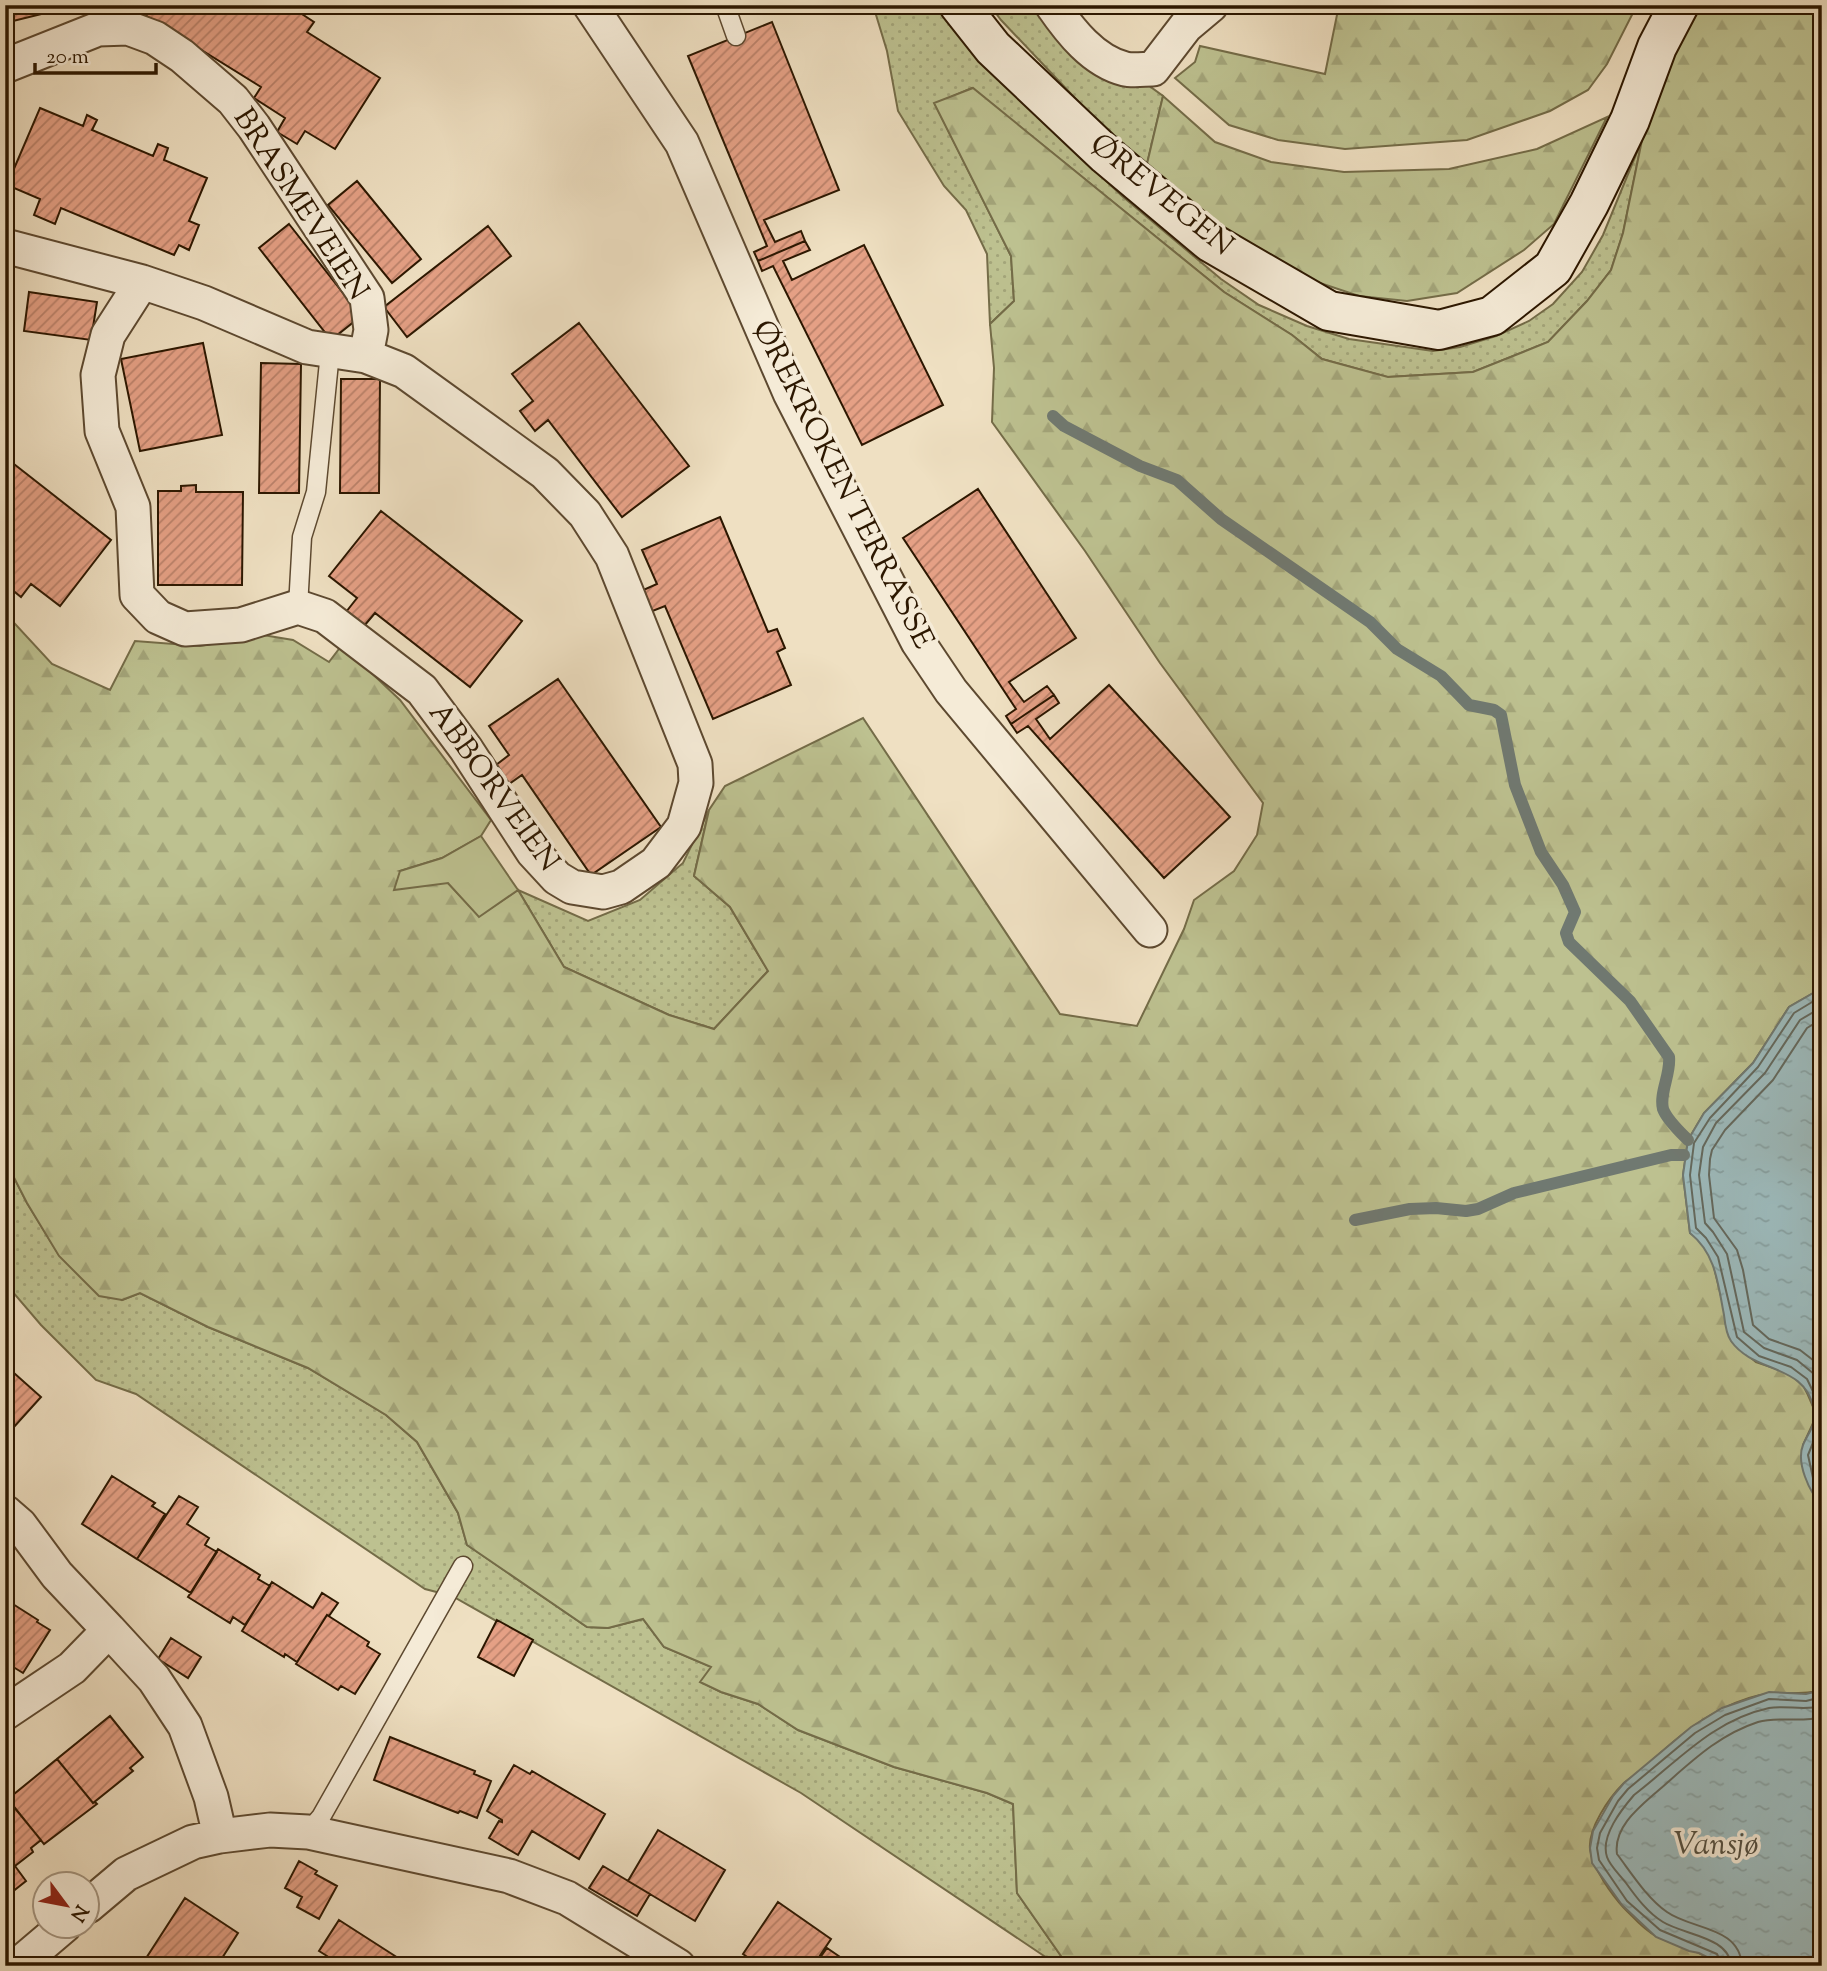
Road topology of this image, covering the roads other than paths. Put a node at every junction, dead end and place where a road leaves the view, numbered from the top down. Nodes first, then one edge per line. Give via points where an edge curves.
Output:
1 (590, 5) edge
2 (725, 5) edge
3 (958, 5) edge
4 (1052, 5) edge
5 (1211, 5) edge
6 (1679, 5) edge
7 (736, 37) dead end
8 (5, 66) edge
9 (5, 246) edge
10 (142, 282) junction
11 (330, 352) junction
12 (366, 356) junction
13 (298, 607) junction
14 (1150, 930) dead end
15 (5, 1512) edge
16 (463, 1566) dead end
17 (109, 1630) junction
18 (5, 1713) edge
19 (308, 1832) junction
20 (220, 1836) junction
21 (102, 1894) edge
22 (44, 1940) edge
23 (643, 1956) edge
24 (14, 1961) edge
25 (678, 1966) edge

1 - 14 street, ØREKROKEN TERRASSE via 682,143 790,393 918,642 967,711
2 - 7 lane
3 - 6 street, ØREVEGEN via 993,48 1106,155 1210,242 1329,311 1439,330 1492,316 1553,268 1630,120 1657,47
4 - 5 street via 1093,53 1126,70 1153,69 1186,26
8 - 12 street, BRASMEVEIEN via 98,29 128,28 155,38 182,56 233,100 254,127 366,298 371,330
9 - 10 street, ABBORVEIEN
10 - 11 street, ABBORVEIEN
10 - 13 street via 108,335 98,375 102,431 133,507 137,595 158,617 185,629 241,625
11 - 12 street, ABBORVEIEN
11 - 13 lane via 316,492 302,537
12 - 13 street, ABBORVEIEN via 404,372 545,473 585,514 612,556 695,764 696,783 684,826 656,863 621,887 603,892 572,887 533,852 422,690 325,616
15 - 17 street
16 - 19 lane via 321,1817
17 - 18 street via 72,1668
17 - 20 street via 154,1679 185,1726
19 - 20 street via 270,1830
19 - 23 street via 509,1876 568,1898
20 - 21 street via 193,1842 126,1874
22 - 24 street
23 - 25 street

